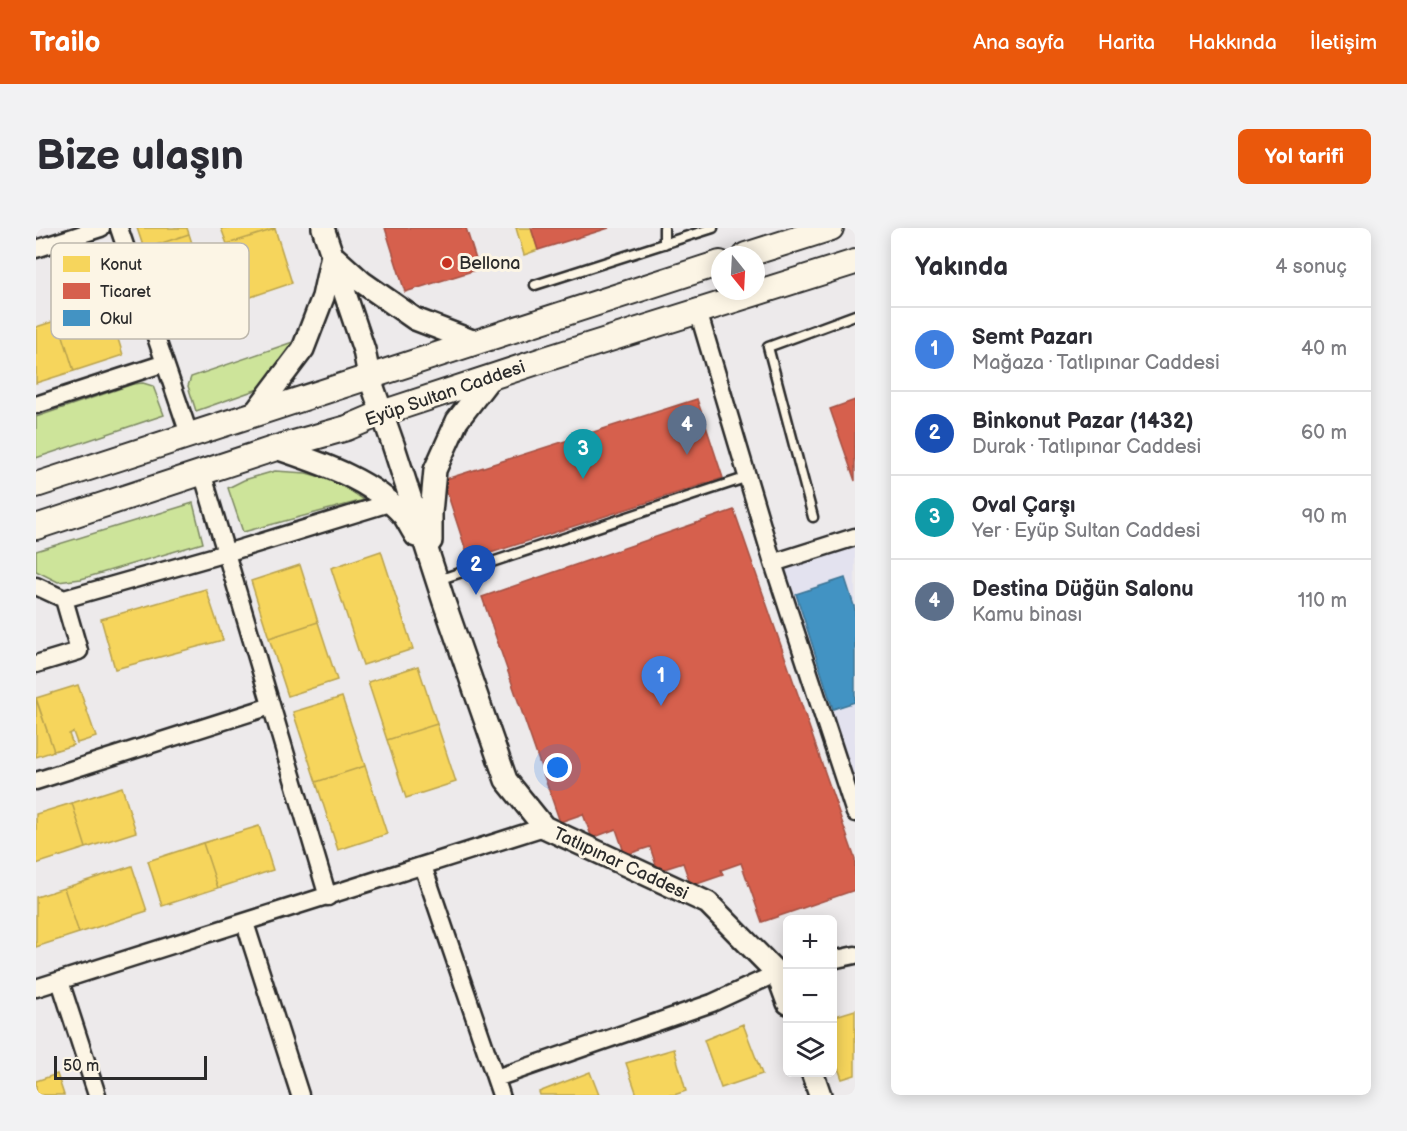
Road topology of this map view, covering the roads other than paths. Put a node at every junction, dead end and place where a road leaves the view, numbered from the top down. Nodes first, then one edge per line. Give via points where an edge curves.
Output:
1 (101, 228) edge
2 (119, 228) edge
3 (323, 228) edge
4 (664, 228) edge
5 (713, 228) edge
6 (831, 228) edge
7 (55, 243) edge
8 (124, 243) edge
9 (51, 244) edge
10 (664, 244) junction
11 (36, 249) edge
12 (765, 249) edge
13 (332, 255) junction
14 (855, 262) edge
15 (711, 266) edge
16 (535, 285) dead end
17 (698, 311) junction
18 (855, 315) edge
19 (157, 339) edge
20 (475, 342) junction
21 (165, 363) junction
22 (369, 376) junction
23 (490, 378) junction
24 (36, 405) edge
25 (382, 413) junction
26 (254, 414) junction
27 (189, 434) junction
28 (276, 448) junction
29 (202, 472) junction
30 (748, 477) junction
31 (36, 484) edge
32 (389, 503) junction
33 (813, 517) dead end
34 (36, 527) edge
35 (855, 537) edge
36 (226, 553) junction
37 (431, 560) junction
38 (773, 563) junction
39 (438, 580) junction
40 (36, 586) edge
41 (64, 599) junction
42 (36, 664) edge
43 (271, 706) junction
44 (36, 781) edge
45 (855, 813) edge
46 (544, 827) junction
47 (423, 866) junction
48 (328, 897) junction
49 (244, 923) junction
50 (855, 955) edge
51 (837, 959) edge
52 (782, 972) edge
53 (60, 981) junction
54 (36, 988) edge
55 (814, 1077) edge
56 (496, 1078) junction
57 (97, 1095) edge
58 (300, 1095) edge
59 (501, 1095) edge
60 (820, 1095) edge

1 - 7 street
2 - 8 street
3 - 13 street
4 - 10 lane
5 - 10 lane
6 - 12 main road
9 - 11 street
10 - 16 lane
13 - 20 street via 362,282 415,319
13 - 22 street
13 - 26 street via 323,297 303,349
14 - 17 main road, Eyüp Sultan Caddesi
15 - 20 main road
17 - 23 main road, Eyüp Sultan Caddesi
17 - 30 street
18 - 33 lane via 768,347
19 - 21 street
20 - 22 main road
21 - 24 street
21 - 27 street
22 - 25 street
22 - 26 main road
23 - 25 main road, Eyüp Sultan Caddesi
23 - 37 street via 457,421 435,470
25 - 28 main road, Eyüp Sultan Caddesi
25 - 37 street
26 - 27 main road
27 - 31 main road
28 - 29 main road, Eyüp Sultan Caddesi
28 - 32 street via 327,466 374,490
29 - 34 main road, Eyüp Sultan Caddesi
29 - 36 street
30 - 38 street
30 - 39 lane
32 - 36 street
32 - 37 street via 403,516
35 - 38 street
36 - 41 street
36 - 43 street
37 - 39 street, Tatlıpınar Caddesi
38 - 45 street
39 - 46 street, Tatlıpınar Caddesi via 506,780
40 - 41 street
41 - 42 street via 79,651
43 - 44 street
43 - 48 street
46 - 47 street
46 - 52 street, Tatlıpınar Caddesi via 708,903
47 - 48 street
47 - 56 street
48 - 49 street
49 - 53 street
49 - 58 street
50 - 51 street
52 - 56 street via 712,1003
53 - 54 street
53 - 57 street
55 - 60 street
56 - 59 street

